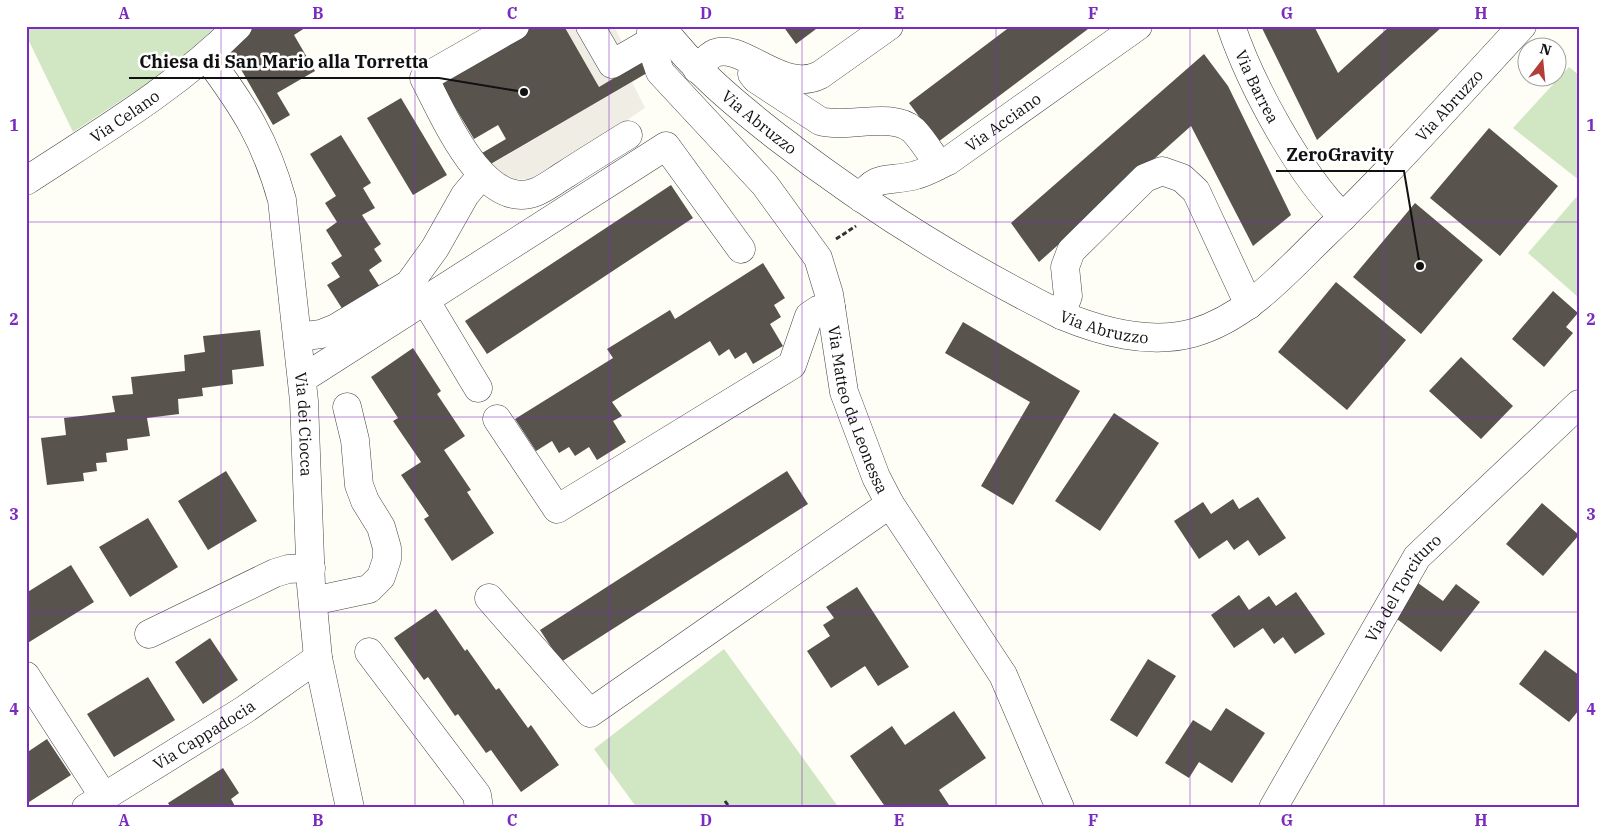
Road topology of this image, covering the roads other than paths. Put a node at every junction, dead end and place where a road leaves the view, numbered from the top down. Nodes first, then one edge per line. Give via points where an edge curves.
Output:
1 (238, 26) edge
2 (515, 26) edge
3 (590, 26) edge
4 (889, 26) edge
5 (1138, 26) edge
6 (1231, 26) edge
7 (1522, 26) edge
8 (655, 32) edge
9 (206, 57) junction
10 (755, 64) junction
11 (698, 68) junction
12 (628, 135) dead end
13 (939, 165) junction
14 (481, 176) junction
15 (26, 181) edge
16 (866, 201) junction
17 (1344, 216) junction
18 (741, 249) dead end
19 (425, 300) junction
20 (1249, 304) junction
21 (832, 307) junction
22 (1061, 316) junction
23 (298, 336) junction
24 (302, 379) junction
25 (478, 388) dead end
26 (1579, 404) edge
27 (347, 407) dead end
28 (497, 419) dead end
29 (890, 504) junction
30 (310, 568) junction
31 (489, 598) dead end
32 (313, 601) junction
33 (148, 634) dead end
34 (369, 652) dead end
35 (318, 658) junction
36 (26, 676) edge
37 (95, 802) edge
38 (350, 808) edge
39 (479, 808) edge
40 (1060, 808) edge
41 (1273, 808) edge

1 - 9 street, Via Celano
2 - 14 street via 424,78
3 - 8 street via 612,64
4 - 10 street via 814,78 787,77
5 - 13 street, Via Acciano
6 - 17 street, Via Barrea via 1281,129 1311,179
7 - 17 street, Via Abruzzo
8 - 11 street, Via Abruzzo
8 - 21 street, Via Matteo da Leonessa via 656,65 666,81 766,185 815,254 826,278
9 - 15 street, Via Celano via 167,88
9 - 23 street, Via dei Ciocca via 247,114 274,171 282,200
10 - 11 street via 722,51 712,55
10 - 13 street via 752,74 756,79 820,121 892,122 906,126 917,135
11 - 16 street, Via Abruzzo via 752,118
12 - 14 street via 528,194 509,191
13 - 16 street, Via Acciano via 915,176 880,180 869,186
14 - 23 street via 464,195 435,248 409,284 336,328 321,334
16 - 22 street, Via Abruzzo
17 - 20 street, Via Abruzzo via 1264,294
18 - 19 street via 666,146
19 - 24 street
19 - 25 street
20 - 22 street, Via Abruzzo via 1212,327 1173,337 1152,338 1109,332
20 - 22 street via 1196,191 1182,178 1162,171 1145,178 1071,251 1065,267 1068,296
21 - 28 street via 809,316 792,366 557,509
21 - 29 street, Via Matteo da Leonessa via 839,370 846,399
23 - 24 street, Via dei Ciocca
24 - 30 street, Via dei Ciocca
26 - 41 street, Via del Torcituro via 1417,557
27 - 32 street via 355,440 359,485 381,526 387,559 381,577 369,589
29 - 31 street via 590,713
29 - 40 street, Via Matteo da Leonessa via 1003,675
30 - 32 street, Via dei Ciocca
30 - 33 street via 275,573
32 - 35 street, Via dei Ciocca
34 - 39 street via 477,795
35 - 37 street, Via Cappadocia via 244,710
35 - 38 street, Via dei Ciocca
36 - 37 street

